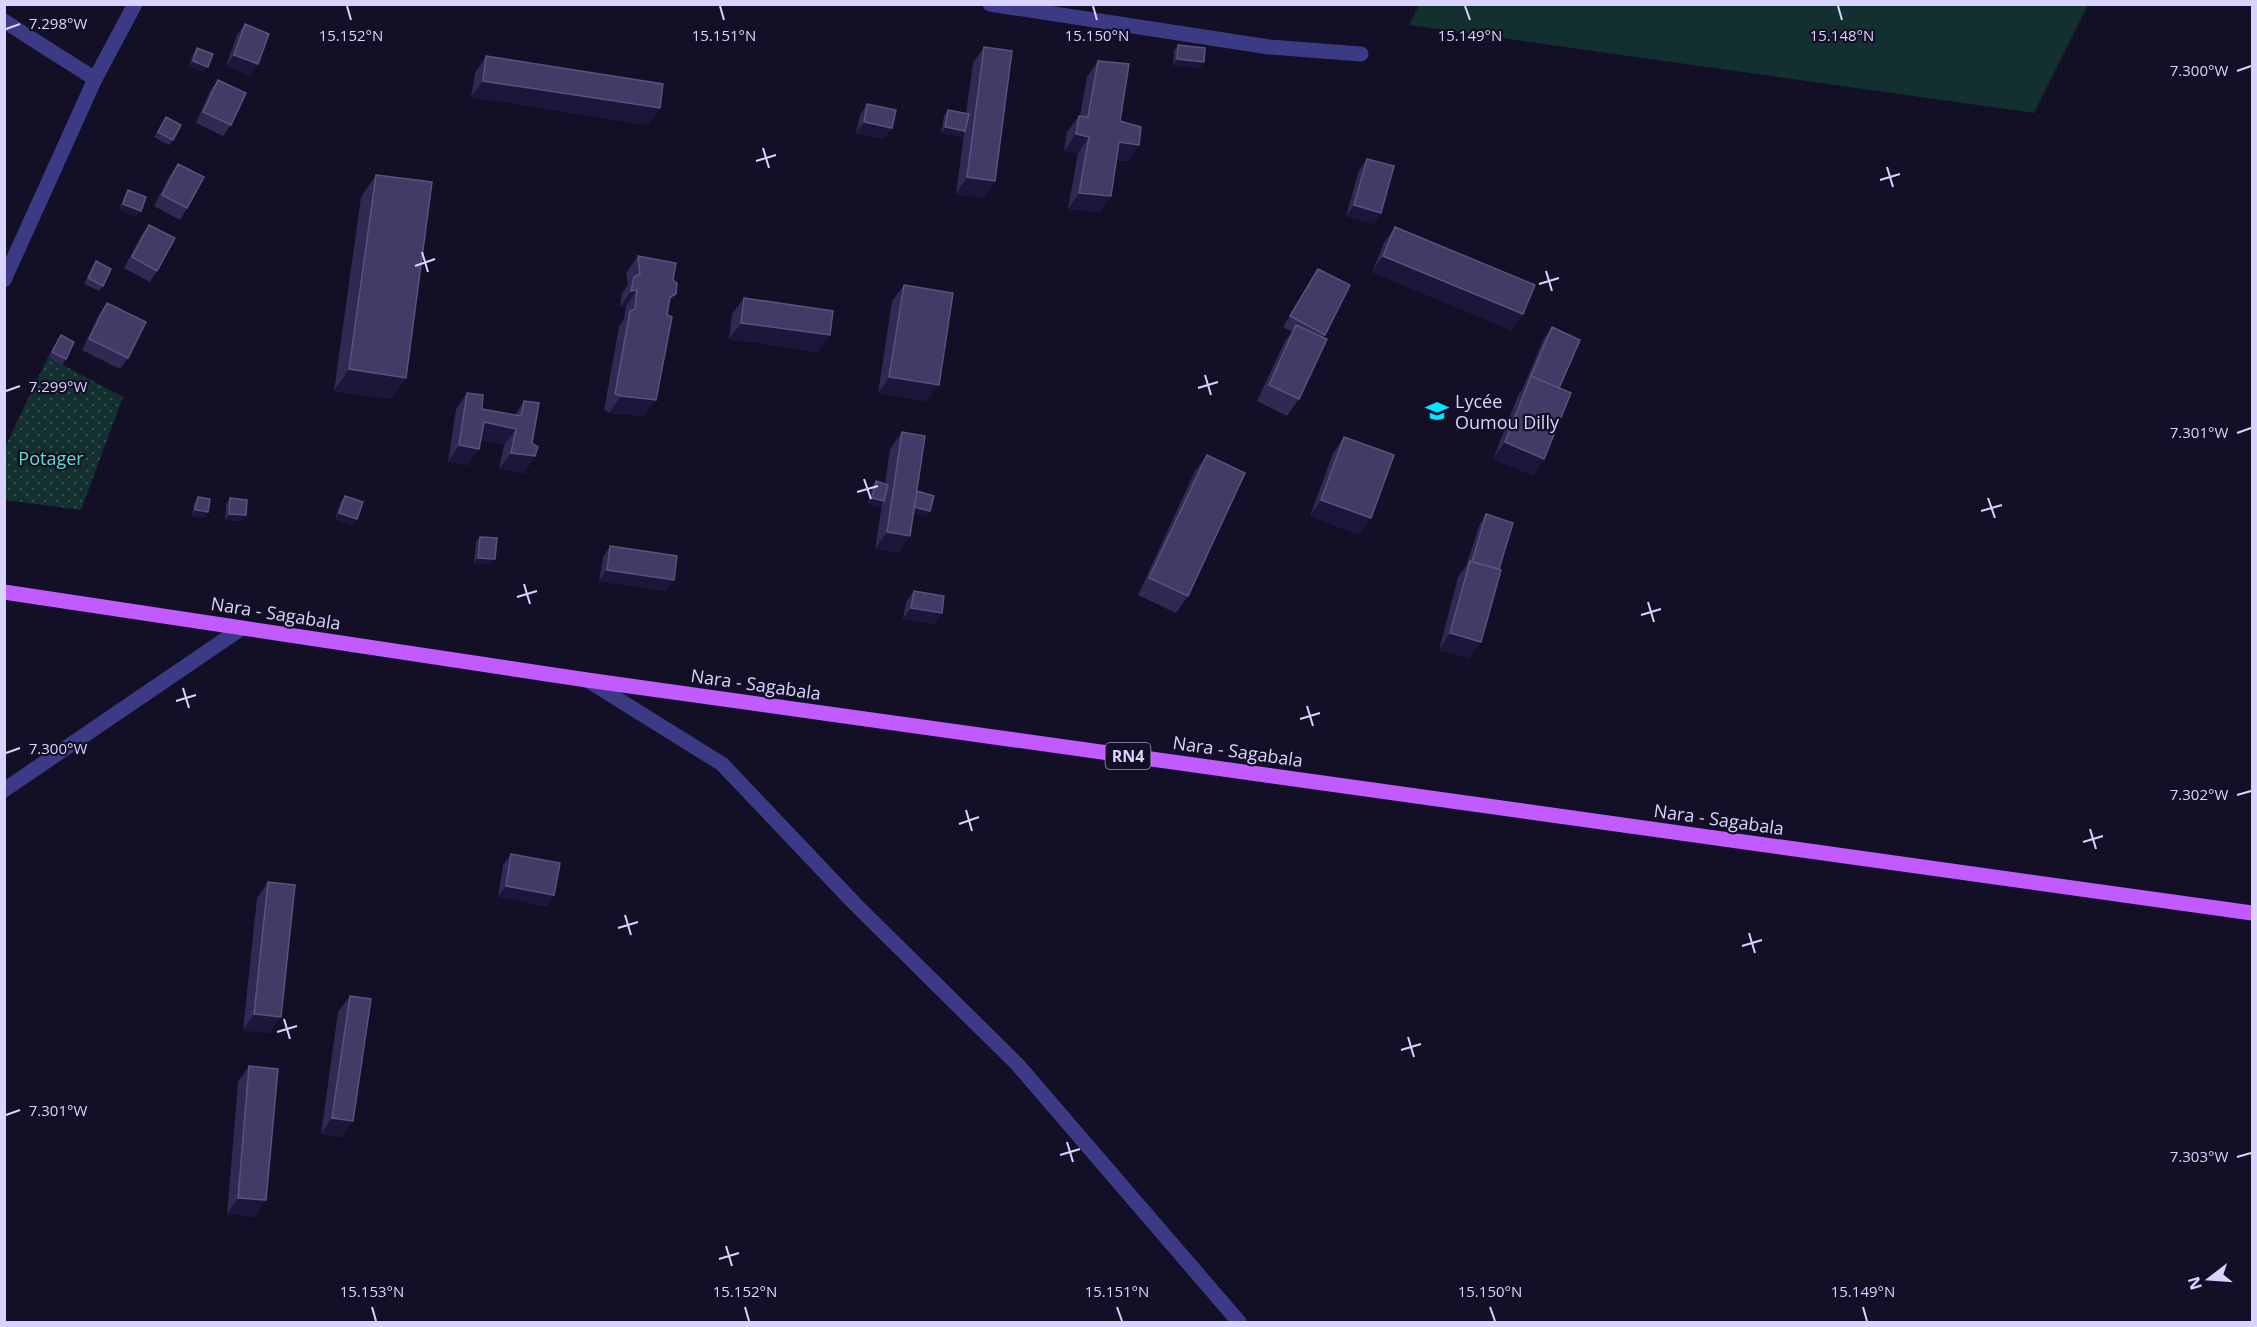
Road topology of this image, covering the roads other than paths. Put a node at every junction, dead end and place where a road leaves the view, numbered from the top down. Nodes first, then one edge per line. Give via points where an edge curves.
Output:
1 (135, 4) edge
2 (990, 4) edge
3 (4, 21) edge
4 (1361, 54) dead end
5 (95, 79) junction
6 (5, 278) edge
7 (4, 592) edge
8 (242, 628) junction
9 (587, 680) junction
10 (4, 790) edge
11 (2253, 913) edge
12 (1239, 1323) edge

1 - 5 street
2 - 4 street via 1269,46
3 - 5 street
5 - 6 street
7 - 8 main road, Nara - Sagabala / RN4
8 - 9 main road, Nara - Sagabala / RN4
8 - 10 street
9 - 11 main road, Nara - Sagabala / RN4
9 - 12 street via 722,764 855,904 1017,1064

